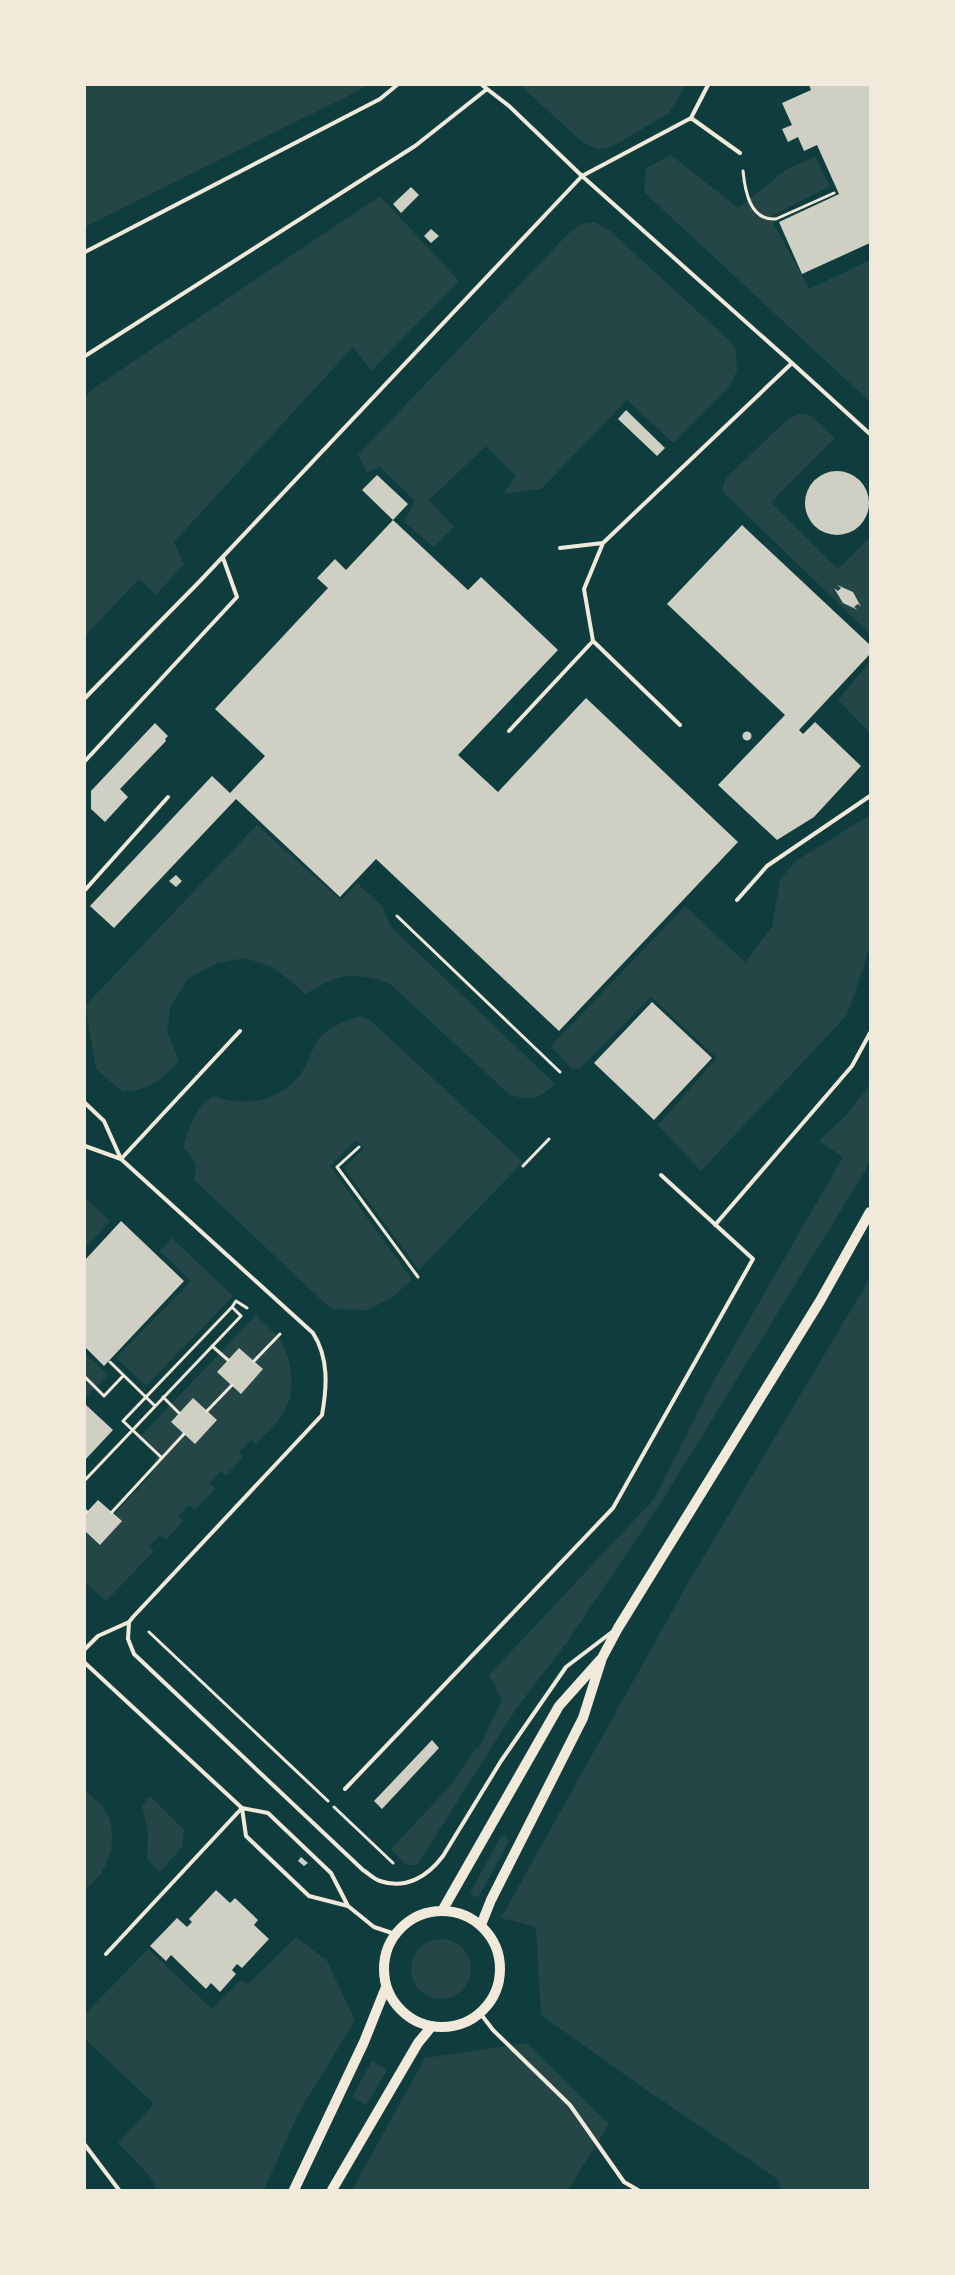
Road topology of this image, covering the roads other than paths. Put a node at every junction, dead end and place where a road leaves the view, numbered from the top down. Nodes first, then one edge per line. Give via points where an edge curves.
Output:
1 (397, 85) edge
2 (482, 85) edge
3 (708, 85) edge
4 (488, 89) junction
5 (692, 118) junction
6 (740, 153) dead end
7 (582, 176) junction
8 (85, 252) edge
9 (85, 356) edge
10 (792, 363) junction
11 (870, 434) edge
12 (603, 543) junction
13 (560, 548) dead end
14 (222, 558) junction
15 (594, 641) junction
16 (85, 698) edge
17 (680, 725) dead end
18 (509, 731) dead end
19 (85, 761) edge
20 (870, 796) edge
21 (168, 797) dead end
22 (85, 890) edge
23 (737, 900) dead end
24 (240, 1031) dead end
25 (870, 1033) edge
26 (85, 1103) edge
27 (85, 1146) edge
28 (122, 1159) junction
29 (661, 1175) dead end
30 (870, 1212) edge
31 (715, 1225) junction
32 (129, 1622) junction
33 (618, 1628) junction
34 (85, 1649) edge
35 (602, 1658) junction
36 (85, 1663) edge
37 (345, 1789) dead end
38 (242, 1808) junction
39 (348, 1906) junction
40 (442, 1911) junction
41 (480, 1925) junction
42 (395, 1934) junction
43 (106, 1954) dead end
44 (386, 1987) junction
45 (480, 2013) junction
46 (432, 2026) junction
47 (85, 2145) edge
48 (119, 2190) edge
49 (294, 2190) edge
50 (332, 2190) edge
51 (638, 2190) edge

1 - 8 lane via 380,99
2 - 4 lane
3 - 5 lane
4 - 7 lane
4 - 9 lane via 415,146
5 - 6 lane
5 - 7 lane
7 - 10 lane
7 - 14 lane
10 - 11 lane
10 - 12 lane
12 - 13 lane
12 - 15 lane via 584,589
14 - 16 lane
14 - 19 lane via 237,597
15 - 17 lane
15 - 18 lane
20 - 23 lane via 767,866
21 - 22 lane
24 - 28 lane
25 - 31 lane via 852,1066
26 - 28 lane via 104,1121
27 - 28 lane
28 - 32 lane via 313,1333 321,1346 326,1394 322,1415
29 - 31 lane
30 - 33 main road via 820,1301
31 - 37 lane via 753,1259 613,1508
32 - 33 lane via 128,1640 134,1654 363,1870 380,1881 399,1883 416,1881 432,1870 566,1667
32 - 34 lane via 98,1636
33 - 35 main road
35 - 40 main road via 559,1706
35 - 41 main road via 583,1718
36 - 38 lane
38 - 39 lane via 268,1813 331,1873
38 - 39 lane via 246,1836 309,1896
38 - 43 lane
39 - 42 lane via 374,1927
40 - 41 main road via 462,1915
40 - 42 main road via 424,1914
41 - 45 main road via 498,1953 500,1970 498,1985
42 - 44 main road via 386,1951 383,1968
44 - 46 main road via 403,2013
44 - 49 main road via 364,2042
45 - 46 main road via 449,2027
45 - 51 lane via 493,2030 570,2105 624,2182
46 - 50 main road via 418,2043
47 - 48 lane

